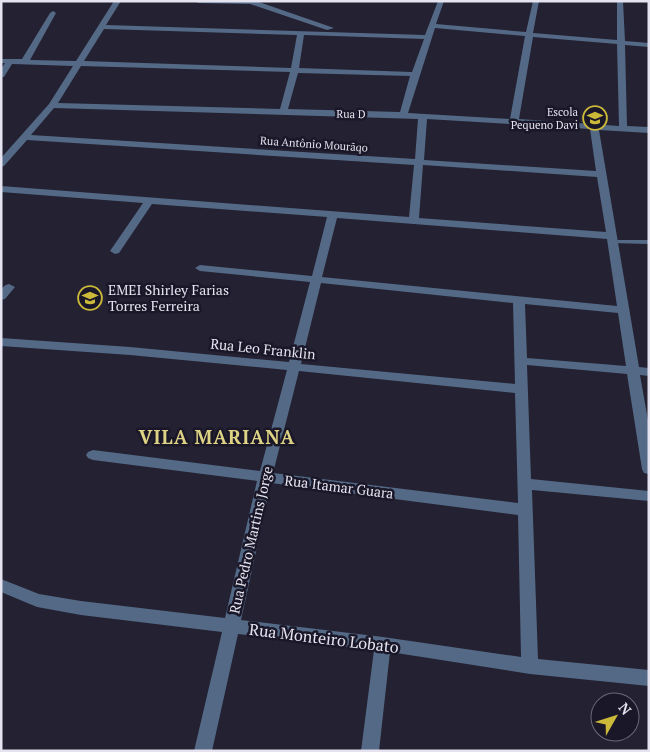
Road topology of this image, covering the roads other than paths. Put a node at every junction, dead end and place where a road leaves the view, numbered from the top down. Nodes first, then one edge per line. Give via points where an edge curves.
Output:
1 (118, 1) edge
2 (198, 1) edge
3 (441, 1) edge
4 (536, 1) edge
5 (620, 1) edge
6 (249, 2) edge
7 (53, 13) dead end
8 (433, 26) junction
9 (102, 27) junction
10 (302, 32) junction
11 (360, 34) junction
12 (528, 34) junction
13 (430, 37) junction
14 (622, 43) junction
15 (649, 45) edge
16 (1, 61) edge
17 (10, 61) junction
18 (25, 61) junction
19 (80, 64) junction
20 (295, 70) junction
21 (415, 74) junction
22 (1, 75) edge
23 (52, 105) junction
24 (283, 113) junction
25 (403, 115) junction
26 (423, 116) junction
27 (514, 122) junction
28 (594, 128) junction
29 (623, 129) junction
30 (649, 130) edge
31 (24, 136) junction
32 (420, 162) junction
33 (1, 164) edge
34 (602, 174) junction
35 (1, 189) edge
36 (150, 200) junction
37 (332, 214) junction
38 (414, 221) junction
39 (612, 239) junction
40 (649, 242) edge
41 (115, 251) dead end
42 (200, 268) dead end
43 (314, 280) junction
44 (9, 287) dead end
45 (1, 297) edge
46 (519, 299) junction
47 (623, 310) junction
48 (1, 342) edge
49 (521, 361) junction
50 (293, 367) junction
51 (633, 371) junction
52 (649, 372) edge
53 (522, 389) junction
54 (94, 455) dead end
55 (649, 469) edge
56 (265, 478) junction
57 (525, 484) junction
58 (649, 496) edge
59 (526, 510) junction
60 (1, 586) edge
61 (231, 627) junction
62 (383, 644) junction
63 (530, 666) junction
64 (649, 678) edge
65 (203, 751) edge
66 (370, 751) edge

1 - 9 street
2 - 6 street
3 - 8 street
4 - 12 street
5 - 14 street
6 - 11 street via 316,25
7 - 18 street
8 - 12 street
8 - 13 street
9 - 10 street
9 - 19 street
10 - 11 street
10 - 20 street
11 - 13 street
12 - 14 street
12 - 27 street
13 - 21 street
14 - 15 street
14 - 29 street
16 - 17 street
17 - 18 street
17 - 22 street
18 - 19 street
19 - 20 street
19 - 23 street
20 - 21 street
20 - 24 street
21 - 25 street
23 - 24 street, Rua D
23 - 31 street
24 - 25 street, Rua D
25 - 26 street, Rua D
26 - 27 street, Rua D
26 - 32 street
27 - 28 street, Rua D
28 - 29 street, Rua D
28 - 34 street
29 - 30 street, Rua D
31 - 32 street, Rua Antônio Mourãqo
31 - 33 street
32 - 34 street, Rua Antônio Mourãqo
32 - 38 street
34 - 39 street
35 - 36 street
36 - 37 street
36 - 41 street
37 - 38 street
37 - 43 street, Rua Pedro Martins Jorge
38 - 39 street
39 - 40 lane
39 - 47 street
42 - 43 street
43 - 46 street
43 - 50 street, Rua Pedro Martins Jorge
44 - 45 street
46 - 47 street
46 - 49 street
47 - 51 street
48 - 50 street, Rua Leo Franklin
49 - 51 street
49 - 53 street
50 - 53 street, Rua Leo Franklin
50 - 56 street, Rua Pedro Martins Jorge
51 - 52 street
51 - 55 street
53 - 57 street
54 - 56 street, Rua Itamar Guara
56 - 59 street, Rua Itamar Guara
56 - 61 street, Rua Pedro Martins Jorge
57 - 58 street
57 - 59 street
59 - 63 street
60 - 61 street, Rua Monteiro Lobato via 38,600 81,608
61 - 62 street, Rua Monteiro Lobato
61 - 65 street, Rua Pedro Martins Jorge
62 - 63 street, Rua Monteiro Lobato
62 - 66 street
63 - 64 street, Rua Monteiro Lobato

